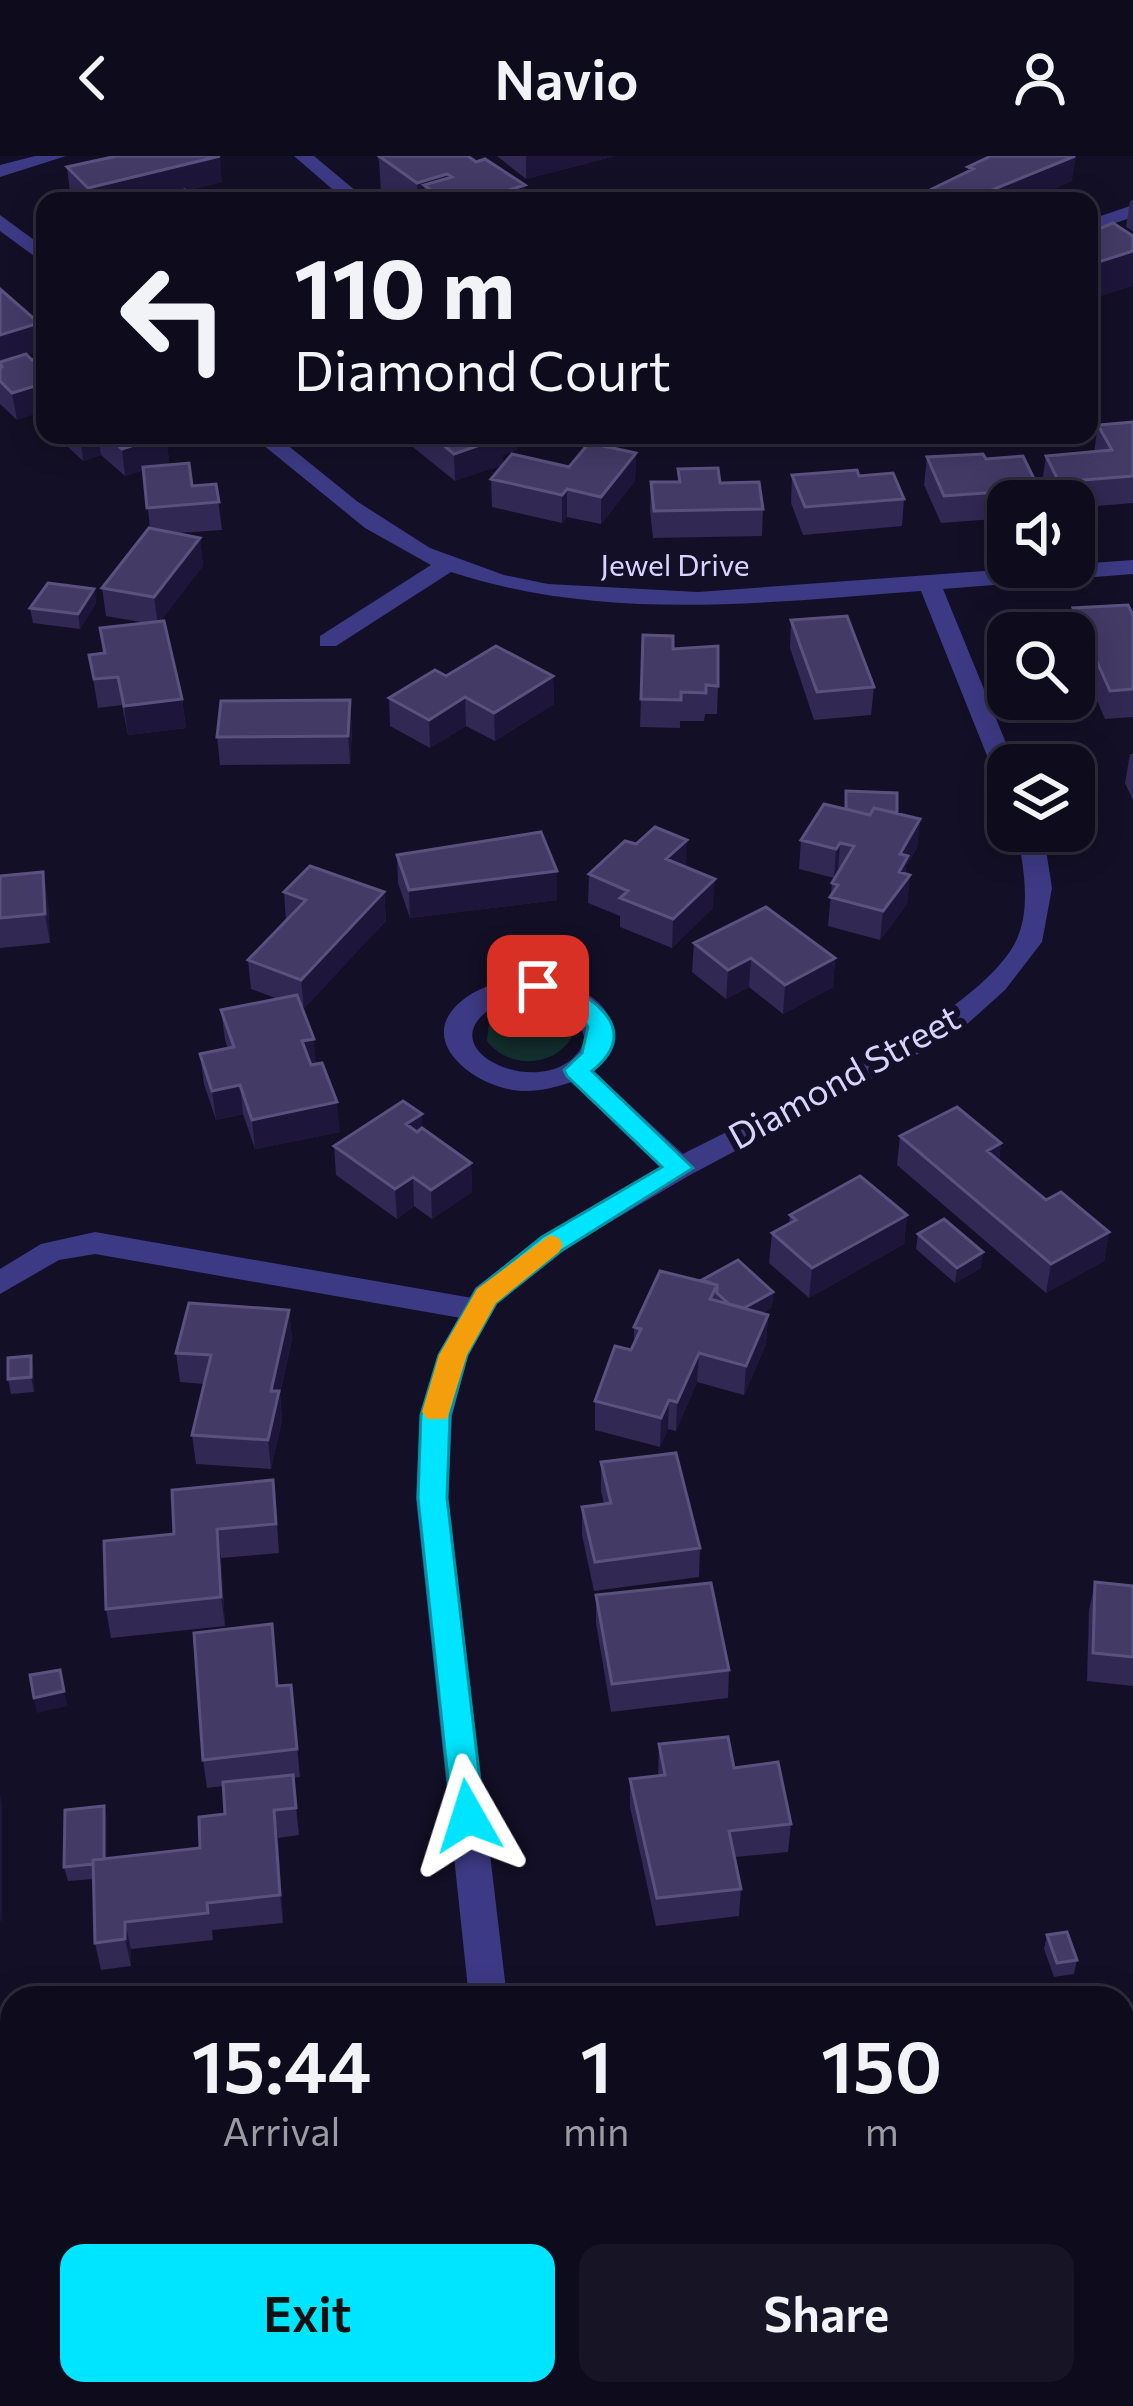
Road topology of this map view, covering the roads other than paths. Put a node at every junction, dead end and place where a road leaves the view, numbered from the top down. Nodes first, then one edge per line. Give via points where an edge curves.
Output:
1 (57, 156) edge
2 (304, 156) edge
3 (0, 171) edge
4 (347, 192) edge
5 (1133, 211) edge
6 (0, 221) edge
7 (1098, 223) edge
8 (36, 251) edge
9 (273, 444) edge
10 (448, 564) junction
11 (1133, 567) edge
12 (929, 584) junction
13 (328, 640) dead end
14 (994, 744) edge
15 (1034, 852) edge
16 (576, 1070) junction
17 (680, 1168) junction
18 (0, 1283) edge
19 (478, 1310) junction
20 (487, 1986) edge

1 - 3 street
2 - 4 street
5 - 7 street
6 - 8 street
9 - 10 street, Jewel Drive via 385,532
10 - 12 street, Jewel Drive via 620,603
10 - 13 street
11 - 12 street, Jewel Drive
12 - 14 street
15 - 17 street, Diamond Street via 1040,888 1029,942 946,1028
16 - 16 street via 531,1083 483,1073 456,1047 460,1015 515,986 580,1000 601,1027 592,1058
16 - 17 street
17 - 19 street, Diamond Street via 551,1244
18 - 19 street via 51,1251 95,1243
19 - 20 street, Diamond Street via 453,1355 436,1415 432,1498

